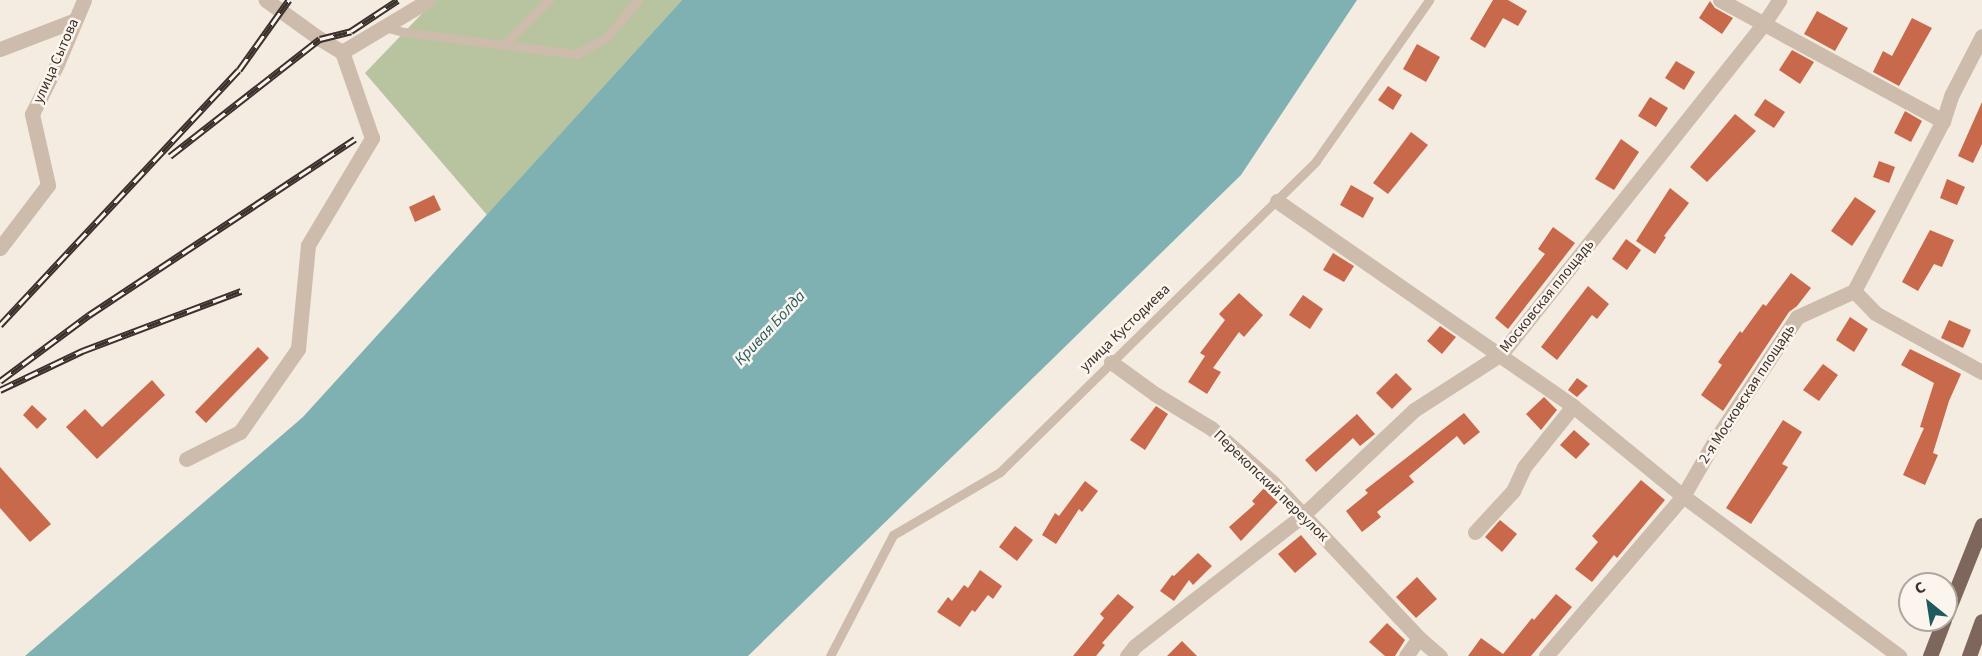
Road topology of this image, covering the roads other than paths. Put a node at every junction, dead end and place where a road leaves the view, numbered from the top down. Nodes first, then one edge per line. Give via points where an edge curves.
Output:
1 (84, 0) edge
2 (266, 0) edge
3 (429, 0) edge
4 (549, 0) edge
5 (638, 0) edge
6 (1429, 0) edge
7 (1720, 0) edge
8 (1779, 0) edge
9 (73, 21) junction
10 (1763, 25) junction
11 (384, 27) junction
12 (1982, 36) edge
13 (504, 45) junction
14 (0, 49) edge
15 (342, 52) junction
16 (1943, 121) junction
17 (1276, 201) junction
18 (0, 248) edge
19 (1854, 291) junction
20 (1501, 354) junction
21 (1111, 362) junction
22 (1982, 372) edge
23 (1573, 406) junction
24 (186, 459) dead end
25 (1683, 496) junction
26 (1303, 515) junction
27 (1982, 525) edge
28 (1475, 532) dead end
29 (1958, 585) edge
30 (1982, 621) edge
31 (1939, 632) edge
32 (1419, 638) junction
33 (830, 656) edge
34 (1127, 656) edge
35 (1406, 656) edge
36 (1440, 656) edge
37 (1546, 656) edge
38 (1899, 656) edge
39 (1930, 656) edge
40 (1969, 656) edge

1 - 9 street, улица Сытова
2 - 15 street
3 - 11 street
4 - 13 lane
5 - 13 lane via 606,38 576,54
6 - 17 lane, улица Кустодиева via 1316,161
7 - 10 street
8 - 10 street, Московская площадь
9 - 14 street
9 - 18 street, улица Сытова via 32,114 48,185
10 - 16 street
10 - 20 street, Московская площадь
11 - 13 lane
11 - 15 street
12 - 16 street via 1952,94
15 - 24 street via 372,138 308,245 298,349 240,432
16 - 19 street
17 - 20 street
17 - 21 lane, улица Кустодиева
19 - 22 street via 1875,313
19 - 25 street, 2-я Московская площадь via 1797,317
20 - 23 street
20 - 26 street, Московская площадь via 1414,410
21 - 26 street, Перекопский переулок via 1211,428
21 - 33 lane, улица Кустодиева via 1000,472 893,535
23 - 25 street
23 - 28 street via 1524,467 1513,491
25 - 37 street, 2-я Московская площадь
25 - 38 street
26 - 32 street, Перекопский переулок
26 - 34 street, Московская площадь
27 - 29 main road
30 - 40 main road
31 - 39 main road
32 - 35 street
32 - 36 street, Перекопский переулок

